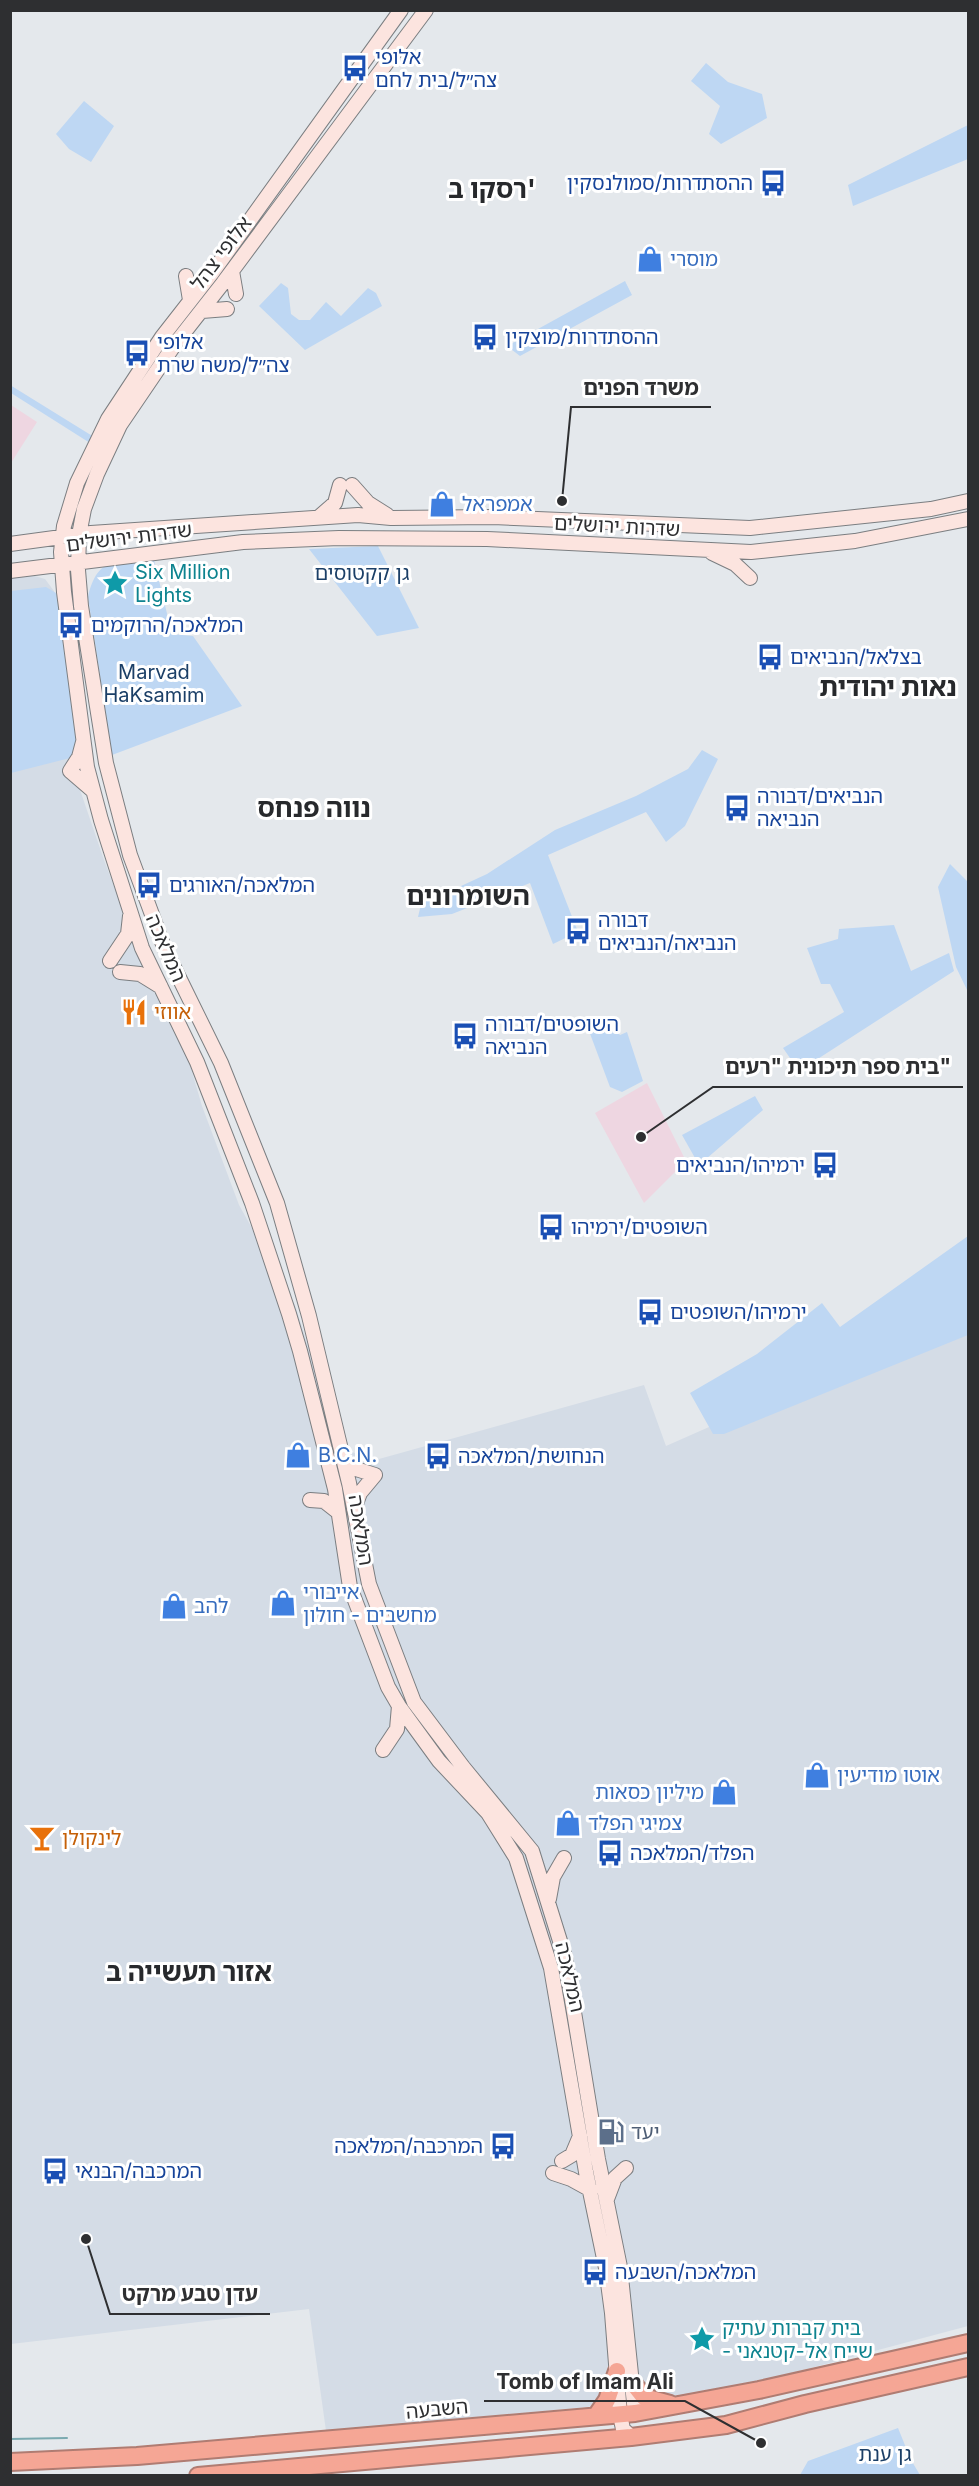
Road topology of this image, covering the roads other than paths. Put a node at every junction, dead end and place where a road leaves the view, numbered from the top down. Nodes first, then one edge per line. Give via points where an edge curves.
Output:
1 (401, 10) edge
2 (426, 10) edge
3 (232, 271) junction
4 (186, 276) dead end
5 (236, 294) dead end
6 (190, 300) junction
7 (227, 309) dead end
8 (202, 311) junction
9 (969, 501) edge
10 (319, 517) junction
11 (391, 518) junction
12 (969, 519) edge
13 (79, 535) junction
14 (62, 538) junction
15 (10, 544) edge
16 (705, 550) junction
17 (106, 558) junction
18 (77, 563) junction
19 (62, 565) junction
20 (28, 569) junction
21 (10, 571) edge
22 (750, 578) dead end
23 (64, 592) junction
24 (81, 606) junction
25 (131, 914) junction
26 (110, 961) dead end
27 (120, 972) dead end
28 (161, 987) junction
29 (342, 1458) junction
30 (310, 1500) dead end
31 (354, 1509) junction
32 (338, 1512) junction
33 (399, 1706) junction
34 (383, 1750) dead end
35 (564, 1858) dead end
36 (548, 1904) junction
37 (581, 2134) junction
38 (626, 2168) dead end
39 (591, 2190) junction
40 (607, 2200) junction
41 (969, 2343) edge
42 (969, 2367) edge
43 (617, 2371) junction
44 (633, 2383) junction
45 (680, 2406) junction
46 (596, 2416) junction
47 (627, 2423) junction
48 (10, 2462) edge
49 (198, 2475) edge

1 - 6 main road, אלופי צהל
2 - 3 main road, אלופי צהל
3 - 5 main road
3 - 8 main road, אלופי צהל
4 - 6 main road
6 - 14 main road, אלופי צהל via 136,374 100,433 77,483
7 - 8 main road
8 - 13 main road, אלופי צהל via 120,425 90,492
9 - 11 main road, שדרות ירושלים via 932,509 750,528 493,517
10 - 11 main road, שדרות ירושלים
10 - 11 main road via 335,503 346,485
10 - 13 main road, שדרות ירושלים
12 - 16 main road, שדרות ירושלים via 855,541 751,552
13 - 14 main road, שדרות ירושלים
13 - 18 main road, המלאכה
14 - 15 main road, שדרות ירושלים
14 - 19 main road
16 - 17 main road, שדרות ירושלים via 487,539 339,538 243,543
16 - 22 main road via 735,564
17 - 18 main road, שדרות ירושלים
17 - 24 main road via 87,578
18 - 19 main road, שדרות ירושלים
18 - 24 main road, המלאכה
19 - 20 main road, שדרות ירושלים
19 - 23 main road
20 - 21 main road, שדרות ירושלים
20 - 23 main road via 50,576
23 - 25 main road, המלאכה via 84,740 70,771 92,790
24 - 29 main road, המלאכה via 106,763 130,855 164,947 220,1063 276,1203 309,1316
25 - 26 main road via 128,934
25 - 28 main road, המלאכה
27 - 28 main road via 140,974
28 - 32 main road, המלאכה via 197,1062 252,1203 300,1352
29 - 31 main road, המלאכה
29 - 31 main road via 353,1468 375,1475 360,1492
30 - 32 main road via 324,1501
31 - 36 main road, המלאכה via 369,1584 414,1702 532,1851
32 - 33 main road, המלאכה via 350,1587
33 - 34 main road via 397,1729
33 - 37 main road, המלאכה via 439,1761 488,1813 516,1858 551,1968
35 - 36 main road via 553,1877
36 - 40 main road, המלאכה via 565,1957
37 - 39 main road, המלאכה
37 - 39 main road via 572,2155 558,2167
38 - 40 main road via 615,2178
39 - 43 main road, המלאכה via 606,2268
40 - 44 main road, המלאכה via 620,2267
41 - 45 highway, השבעה
42 - 47 highway, השבעה via 726,2425
43 - 46 highway via 608,2400
43 - 47 main road, המלאכה
44 - 45 highway via 644,2397
44 - 47 main road, המלאכה
45 - 47 highway, השבעה
46 - 47 highway, השבעה
46 - 48 highway, השבעה via 137,2456
47 - 49 highway via 489,2448

